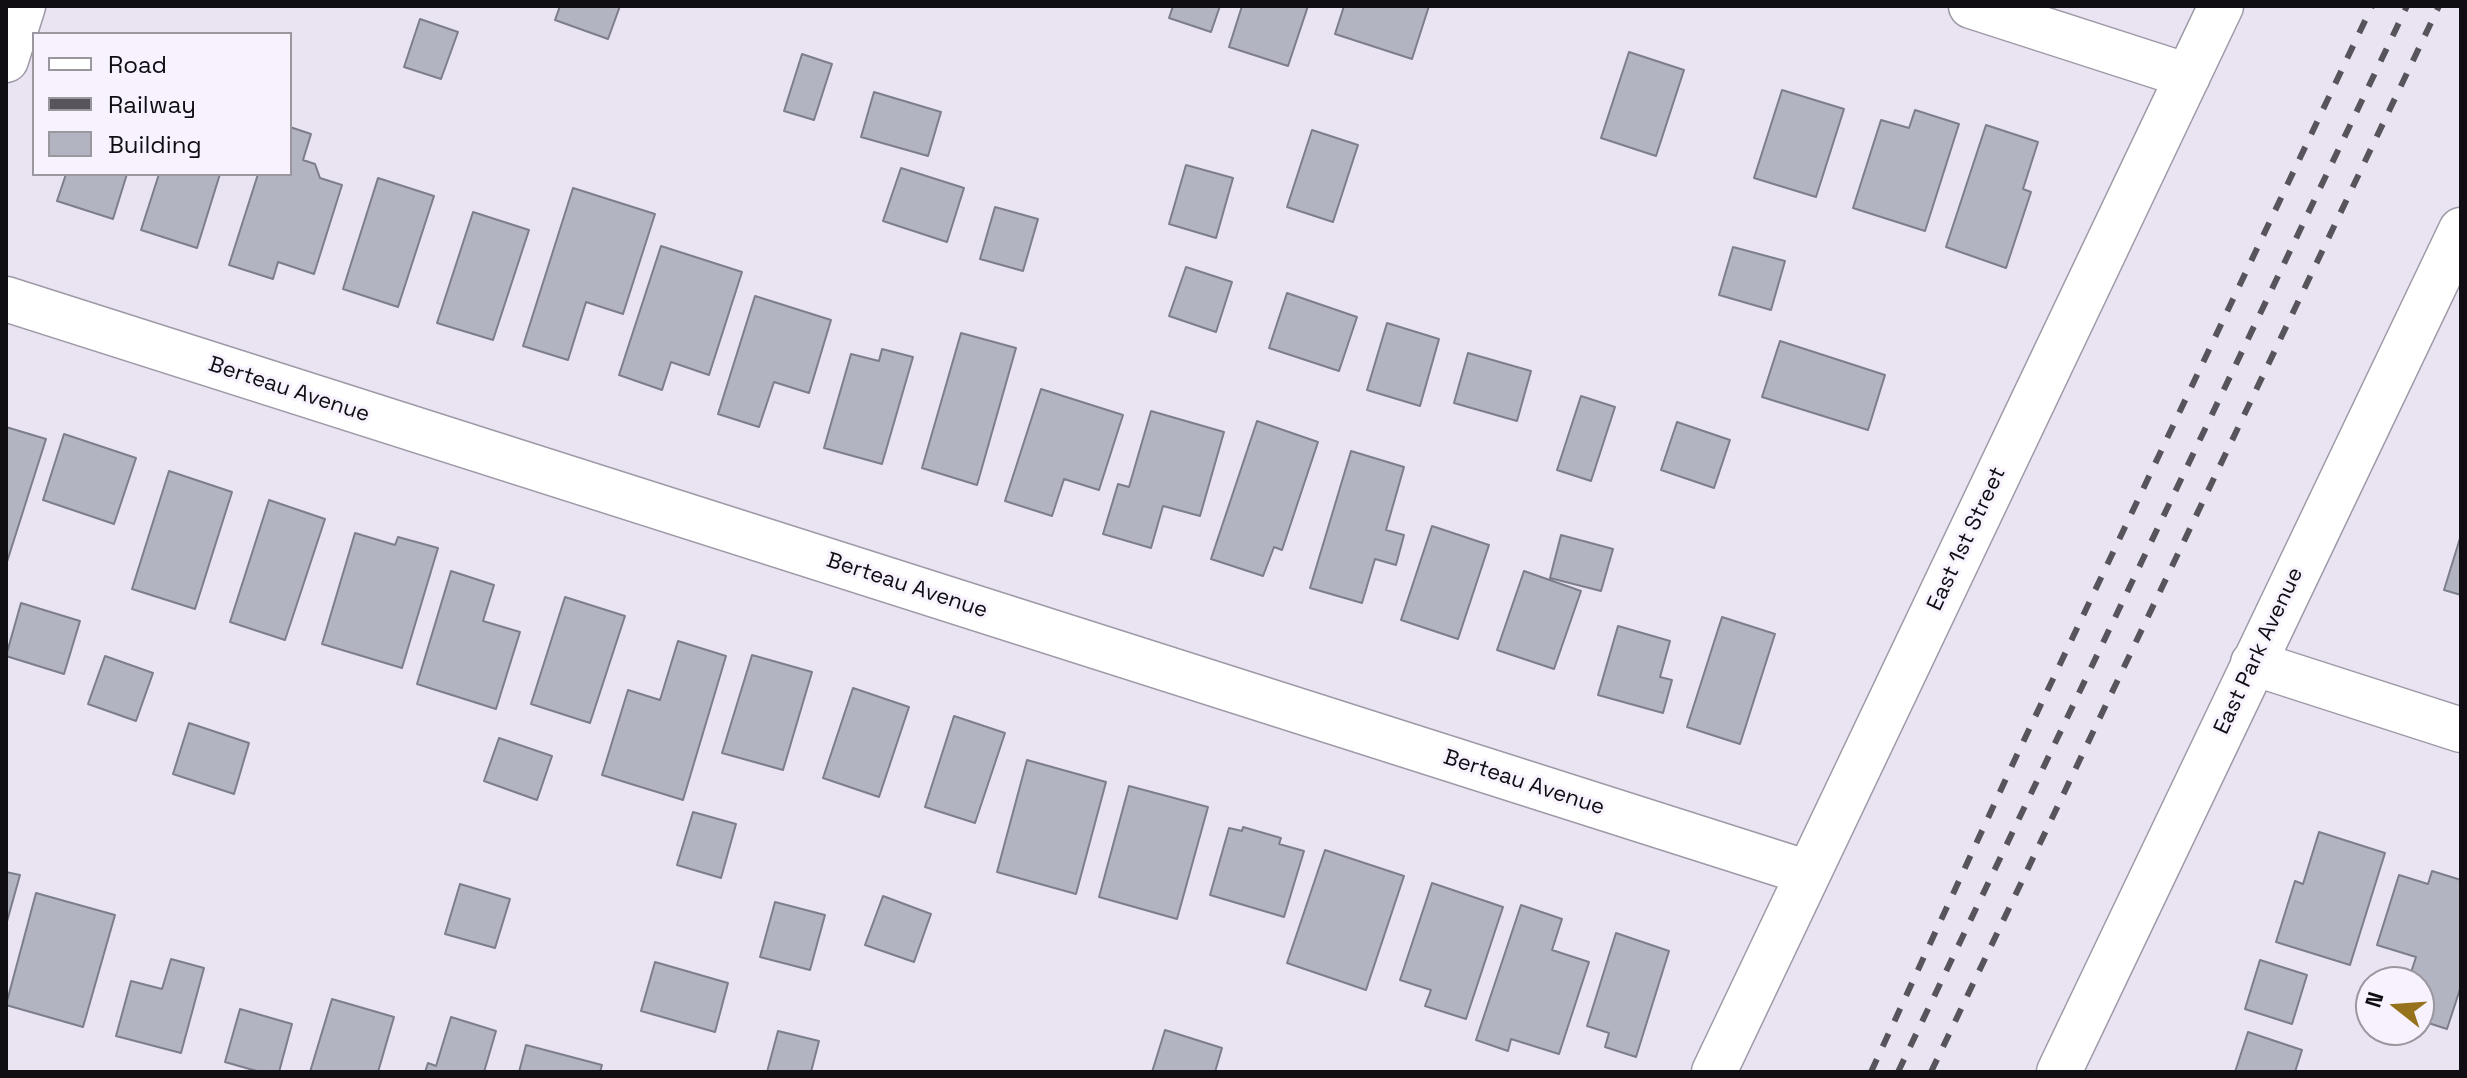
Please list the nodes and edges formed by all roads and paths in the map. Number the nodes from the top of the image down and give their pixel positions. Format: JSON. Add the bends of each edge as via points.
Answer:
{"nodes":[{"id":1,"x":23,"y":6,"type":"edge"},
{"id":2,"x":1971,"y":6,"type":"edge"},
{"id":3,"x":2221,"y":6,"type":"edge"},
{"id":4,"x":6,"y":60,"type":"edge"},
{"id":5,"x":2188,"y":76,"type":"junction"},
{"id":6,"x":2461,"y":230,"type":"edge"},
{"id":7,"x":6,"y":299,"type":"edge"},
{"id":8,"x":2253,"y":663,"type":"junction"},
{"id":9,"x":2461,"y":730,"type":"edge"},
{"id":10,"x":1808,"y":873,"type":"junction"},
{"id":11,"x":1714,"y":1072,"type":"edge"},
{"id":12,"x":2059,"y":1072,"type":"edge"}],
"edges":[{"from":1,"to":4,"type":"street"},
{"from":2,"to":5,"type":"street"},
{"from":3,"to":5,"type":"street","name":"East 1st Street"},
{"from":5,"to":10,"type":"street","name":"East 1st Street"},
{"from":6,"to":8,"type":"street","name":"East Park Avenue"},
{"from":7,"to":10,"type":"street","name":"Berteau Avenue"},
{"from":8,"to":9,"type":"street"},
{"from":8,"to":12,"type":"street","name":"East Park Avenue"},
{"from":10,"to":11,"type":"street","name":"East 1st Street"}]}
